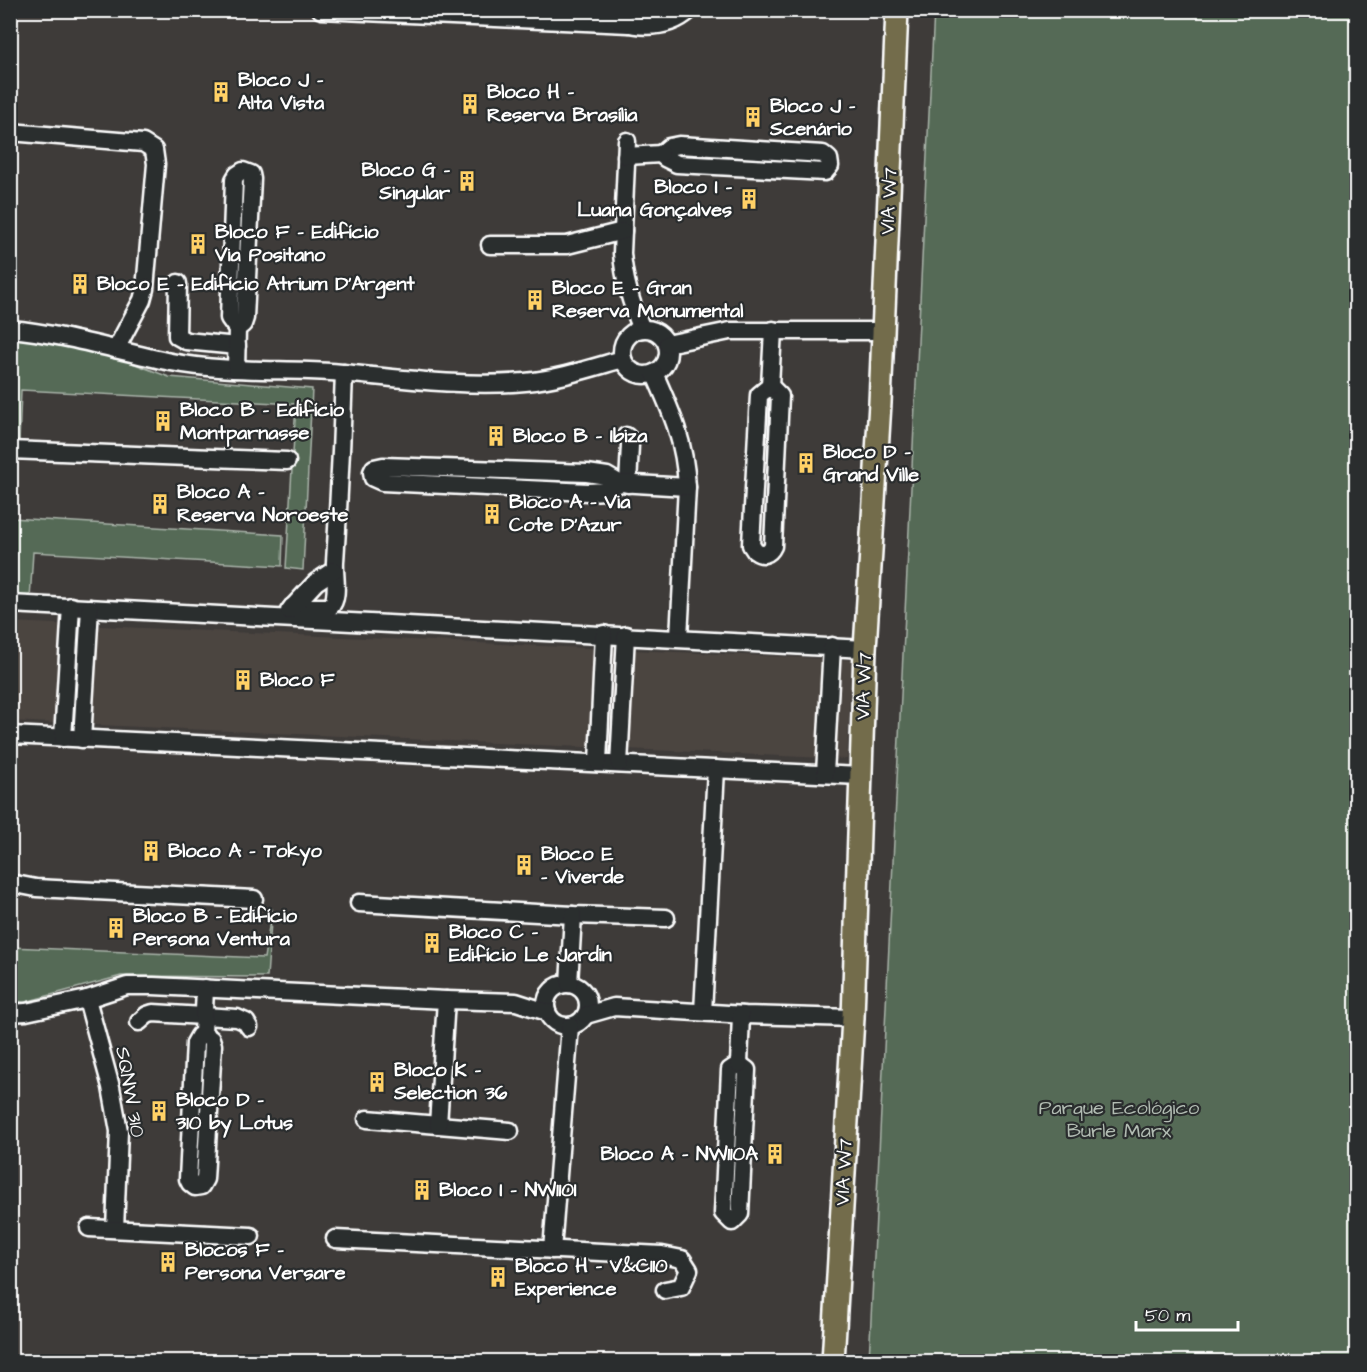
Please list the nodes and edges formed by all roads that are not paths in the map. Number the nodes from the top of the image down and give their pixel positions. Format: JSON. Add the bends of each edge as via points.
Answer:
{"nodes":[{"id":1,"x":321,"y":10,"type":"edge"},
{"id":2,"x":604,"y":10,"type":"edge"},
{"id":3,"x":690,"y":10,"type":"edge"},
{"id":4,"x":897,"y":10,"type":"edge"},
{"id":5,"x":629,"y":24,"type":"junction"},
{"id":6,"x":10,"y":132,"type":"edge"},
{"id":7,"x":661,"y":153,"type":"junction"},
{"id":8,"x":623,"y":231,"type":"junction"},
{"id":9,"x":490,"y":245,"type":"dead end"},
{"id":10,"x":178,"y":283,"type":"dead end"},
{"id":11,"x":10,"y":329,"type":"edge"},
{"id":12,"x":642,"y":329,"type":"junction"},
{"id":13,"x":773,"y":330,"type":"junction"},
{"id":14,"x":884,"y":331,"type":"junction"},
{"id":15,"x":237,"y":338,"type":"junction"},
{"id":16,"x":667,"y":344,"type":"junction"},
{"id":17,"x":116,"y":349,"type":"junction"},
{"id":18,"x":623,"y":359,"type":"junction"},
{"id":19,"x":236,"y":369,"type":"junction"},
{"id":20,"x":654,"y":373,"type":"junction"},
{"id":21,"x":344,"y":374,"type":"junction"},
{"id":22,"x":770,"y":386,"type":"junction"},
{"id":23,"x":626,"y":436,"type":"dead end"},
{"id":24,"x":10,"y":450,"type":"edge"},
{"id":25,"x":287,"y":462,"type":"dead end"},
{"id":26,"x":623,"y":483,"type":"junction"},
{"id":27,"x":687,"y":487,"type":"junction"},
{"id":28,"x":334,"y":570,"type":"junction"},
{"id":29,"x":10,"y":604,"type":"edge"},
{"id":30,"x":71,"y":606,"type":"junction"},
{"id":31,"x":90,"y":608,"type":"junction"},
{"id":32,"x":288,"y":612,"type":"junction"},
{"id":33,"x":604,"y":634,"type":"junction"},
{"id":34,"x":626,"y":635,"type":"junction"},
{"id":35,"x":679,"y":638,"type":"junction"},
{"id":36,"x":832,"y":646,"type":"junction"},
{"id":37,"x":865,"y":649,"type":"junction"},
{"id":38,"x":10,"y":735,"type":"edge"},
{"id":39,"x":63,"y":738,"type":"junction"},
{"id":40,"x":82,"y":739,"type":"junction"},
{"id":41,"x":598,"y":762,"type":"junction"},
{"id":42,"x":619,"y":764,"type":"junction"},
{"id":43,"x":716,"y":769,"type":"junction"},
{"id":44,"x":825,"y":774,"type":"junction"},
{"id":45,"x":860,"y":776,"type":"junction"},
{"id":46,"x":10,"y":883,"type":"edge"},
{"id":47,"x":254,"y":899,"type":"dead end"},
{"id":48,"x":359,"y":903,"type":"dead end"},
{"id":49,"x":573,"y":915,"type":"junction"},
{"id":50,"x":666,"y":918,"type":"dead end"},
{"id":51,"x":569,"y":987,"type":"junction"},
{"id":52,"x":205,"y":988,"type":"junction"},
{"id":53,"x":87,"y":999,"type":"junction"},
{"id":54,"x":446,"y":1000,"type":"junction"},
{"id":55,"x":516,"y":1002,"type":"junction"},
{"id":56,"x":614,"y":1007,"type":"junction"},
{"id":57,"x":703,"y":1011,"type":"junction"},
{"id":58,"x":547,"y":1012,"type":"junction"},
{"id":59,"x":10,"y":1013,"type":"edge"},
{"id":60,"x":586,"y":1015,"type":"junction"},
{"id":61,"x":741,"y":1015,"type":"junction"},
{"id":62,"x":204,"y":1016,"type":"junction"},
{"id":63,"x":853,"y":1018,"type":"junction"},
{"id":64,"x":140,"y":1022,"type":"dead end"},
{"id":65,"x":570,"y":1026,"type":"junction"},
{"id":66,"x":249,"y":1027,"type":"dead end"},
{"id":67,"x":202,"y":1034,"type":"junction"},
{"id":68,"x":739,"y":1064,"type":"junction"},
{"id":69,"x":367,"y":1119,"type":"dead end"},
{"id":70,"x":438,"y":1125,"type":"junction"},
{"id":71,"x":510,"y":1131,"type":"dead end"},
{"id":72,"x":89,"y":1228,"type":"dead end"},
{"id":73,"x":115,"y":1229,"type":"junction"},
{"id":74,"x":251,"y":1236,"type":"dead end"},
{"id":75,"x":335,"y":1239,"type":"dead end"},
{"id":76,"x":552,"y":1250,"type":"junction"},
{"id":77,"x":665,"y":1290,"type":"dead end"},
{"id":78,"x":833,"y":1362,"type":"edge"}],
"edges":[{"from":1,"to":5,"type":"street"},
{"from":2,"to":5,"type":"street"},
{"from":3,"to":5,"type":"street","via":[[657,26]]},
{"from":4,"to":14,"type":"main road","name":"VIA W7"},
{"from":6,"to":17,"type":"street","via":[[143,143],[154,150],[145,289]]},
{"from":7,"to":7,"type":"street","via":[[677,164],[825,172],[830,166],[830,159],[823,154],[679,145]]},
{"from":7,"to":8,"type":"street","via":[[627,148]]},
{"from":8,"to":9,"type":"street","via":[[567,245]]},
{"from":8,"to":12,"type":"street","via":[[626,288]]},
{"from":10,"to":15,"type":"street","via":[[177,336],[186,341]]},
{"from":11,"to":17,"type":"street"},
{"from":12,"to":16,"type":"street","via":[[659,334]]},
{"from":12,"to":18,"type":"street","via":[[625,340]]},
{"from":13,"to":14,"type":"street"},
{"from":13,"to":16,"type":"street","via":[[730,331]]},
{"from":13,"to":22,"type":"street"},
{"from":14,"to":37,"type":"main road","name":"VIA W7"},
{"from":15,"to":15,"type":"street","via":[[245,318],[252,179],[243,171],[234,180],[229,318]]},
{"from":15,"to":19,"type":"street"},
{"from":16,"to":20,"type":"street","via":[[664,366]]},
{"from":17,"to":19,"type":"street","via":[[173,362]]},
{"from":18,"to":20,"type":"street","via":[[632,371]]},
{"from":18,"to":21,"type":"street","via":[[551,378],[499,384]]},
{"from":19,"to":21,"type":"street"},
{"from":20,"to":27,"type":"street","via":[[682,444]]},
{"from":21,"to":28,"type":"street"},
{"from":22,"to":22,"type":"street","via":[[759,395],[750,545],[764,554],[773,546],[780,396]]},
{"from":23,"to":26,"type":"street","via":[[630,446]]},
{"from":24,"to":25,"type":"street"},
{"from":26,"to":26,"type":"street","via":[[607,476],[566,472],[383,466],[372,472],[373,478],[382,482],[567,492],[607,491]]},
{"from":26,"to":27,"type":"street"},
{"from":27,"to":35,"type":"street"},
{"from":28,"to":32,"type":"street","via":[[316,582]]},
{"from":28,"to":32,"type":"street","via":[[330,607]]},
{"from":29,"to":30,"type":"street"},
{"from":30,"to":31,"type":"street"},
{"from":30,"to":39,"type":"street"},
{"from":31,"to":32,"type":"street"},
{"from":31,"to":40,"type":"street"},
{"from":32,"to":33,"type":"street"},
{"from":33,"to":34,"type":"street"},
{"from":33,"to":41,"type":"street"},
{"from":34,"to":35,"type":"street"},
{"from":34,"to":42,"type":"street"},
{"from":35,"to":36,"type":"street"},
{"from":36,"to":37,"type":"street"},
{"from":36,"to":44,"type":"street"},
{"from":37,"to":45,"type":"main road","name":"VIA W7"},
{"from":38,"to":39,"type":"street"},
{"from":39,"to":40,"type":"street"},
{"from":40,"to":41,"type":"street"},
{"from":41,"to":42,"type":"street"},
{"from":42,"to":43,"type":"street"},
{"from":43,"to":44,"type":"street"},
{"from":43,"to":57,"type":"street"},
{"from":44,"to":45,"type":"street"},
{"from":45,"to":63,"type":"main road","name":"VIA W7"},
{"from":46,"to":47,"type":"street","via":[[36,888]]},
{"from":48,"to":49,"type":"street"},
{"from":49,"to":50,"type":"street"},
{"from":49,"to":51,"type":"street"},
{"from":51,"to":55,"type":"street"},
{"from":51,"to":56,"type":"street"},
{"from":51,"to":58,"type":"street","via":[[546,998]]},
{"from":51,"to":60,"type":"street","via":[[588,1002]]},
{"from":52,"to":53,"type":"street","via":[[127,987]]},
{"from":52,"to":54,"type":"street"},
{"from":52,"to":62,"type":"street"},
{"from":53,"to":59,"type":"street"},
{"from":53,"to":73,"type":"street","name":"SQNW 310","via":[[119,1131]]},
{"from":54,"to":55,"type":"street"},
{"from":54,"to":70,"type":"street"},
{"from":55,"to":58,"type":"street"},
{"from":56,"to":57,"type":"street"},
{"from":56,"to":60,"type":"street"},
{"from":57,"to":61,"type":"street"},
{"from":58,"to":65,"type":"street","via":[[556,1024]]},
{"from":60,"to":65,"type":"street"},
{"from":61,"to":63,"type":"street"},
{"from":61,"to":68,"type":"street"},
{"from":62,"to":64,"type":"street","via":[[153,1013]]},
{"from":62,"to":66,"type":"street","via":[[237,1018]]},
{"from":62,"to":67,"type":"street"},
{"from":63,"to":78,"type":"main road","name":"VIA W7"},
{"from":65,"to":76,"type":"street"},
{"from":67,"to":67,"type":"street","via":[[195,1043],[188,1168],[188,1179],[195,1187],[205,1179],[213,1045]]},
{"from":68,"to":68,"type":"street","via":[[730,1070],[723,1213],[732,1222],[741,1214],[747,1070]]},
{"from":69,"to":70,"type":"street"},
{"from":70,"to":71,"type":"street"},
{"from":72,"to":73,"type":"street"},
{"from":73,"to":74,"type":"street"},
{"from":75,"to":76,"type":"street"},
{"from":76,"to":77,"type":"street","via":[[682,1259],[689,1270],[681,1287]]}]}
